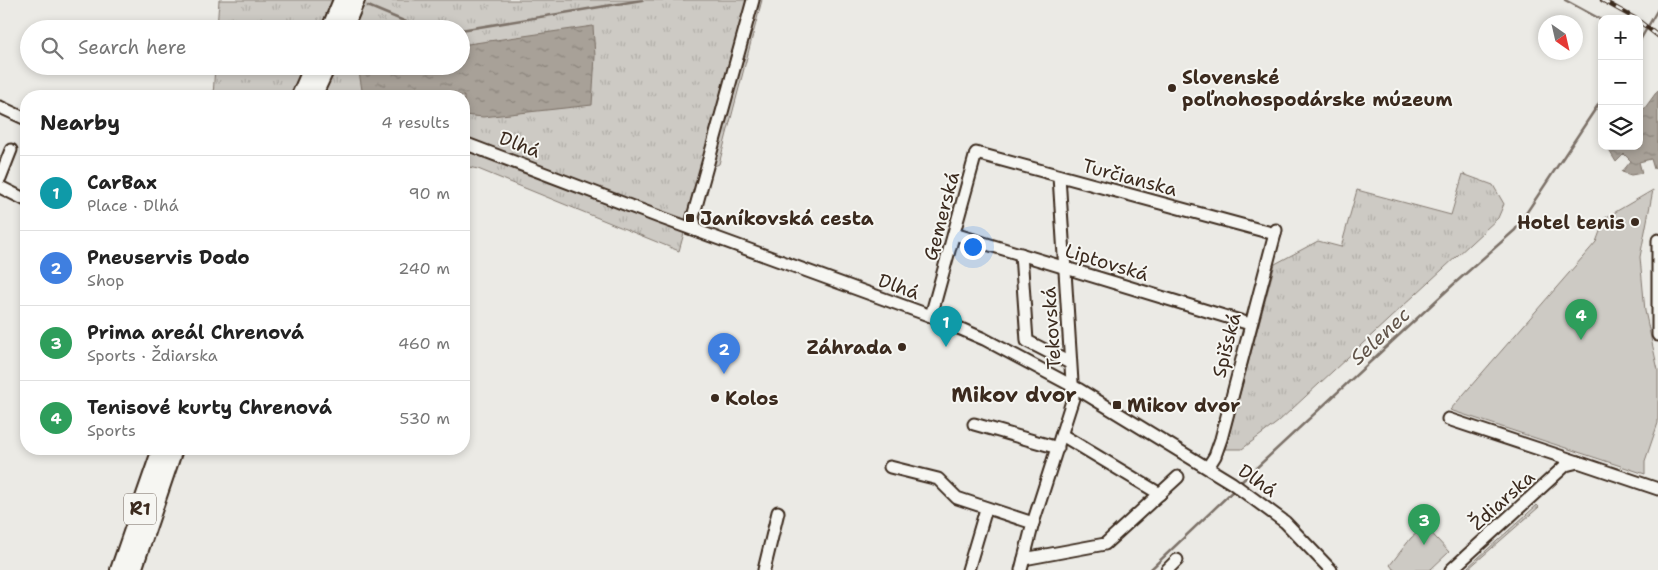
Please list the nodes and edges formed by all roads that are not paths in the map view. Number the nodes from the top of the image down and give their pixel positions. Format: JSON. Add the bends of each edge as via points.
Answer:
{"nodes":[{"id":1,"x":342,"y":0,"type":"edge"},
{"id":2,"x":356,"y":0,"type":"edge"},
{"id":3,"x":753,"y":0,"type":"edge"},
{"id":4,"x":334,"y":20,"type":"edge"},
{"id":5,"x":348,"y":20,"type":"edge"},
{"id":6,"x":309,"y":75,"type":"edge"},
{"id":7,"x":323,"y":75,"type":"edge"},
{"id":8,"x":303,"y":90,"type":"edge"},
{"id":9,"x":316,"y":90,"type":"edge"},
{"id":10,"x":0,"y":107,"type":"edge"},
{"id":11,"x":20,"y":116,"type":"edge"},
{"id":12,"x":470,"y":145,"type":"edge"},
{"id":13,"x":11,"y":150,"type":"dead end"},
{"id":14,"x":976,"y":153,"type":"joint"},
{"id":15,"x":1059,"y":176,"type":"junction"},
{"id":16,"x":0,"y":178,"type":"edge"},
{"id":17,"x":0,"y":187,"type":"edge"},
{"id":18,"x":20,"y":197,"type":"edge"},
{"id":19,"x":696,"y":230,"type":"junction"},
{"id":20,"x":1275,"y":232,"type":"joint"},
{"id":21,"x":954,"y":234,"type":"junction"},
{"id":22,"x":1658,"y":240,"type":"edge"},
{"id":23,"x":1021,"y":254,"type":"junction"},
{"id":24,"x":1064,"y":267,"type":"junction"},
{"id":25,"x":931,"y":316,"type":"junction"},
{"id":26,"x":1250,"y":324,"type":"junction"},
{"id":27,"x":1658,"y":335,"type":"edge"},
{"id":28,"x":1070,"y":363,"type":"junction"},
{"id":29,"x":1072,"y":386,"type":"junction"},
{"id":30,"x":1448,"y":419,"type":"dead end"},
{"id":31,"x":974,"y":424,"type":"dead end"},
{"id":32,"x":1062,"y":435,"type":"junction"},
{"id":33,"x":1058,"y":448,"type":"junction"},
{"id":34,"x":159,"y":455,"type":"edge"},
{"id":35,"x":172,"y":455,"type":"edge"},
{"id":36,"x":1578,"y":462,"type":"junction"},
{"id":37,"x":890,"y":467,"type":"dead end"},
{"id":38,"x":1208,"y":467,"type":"junction"},
{"id":39,"x":1178,"y":477,"type":"dead end"},
{"id":40,"x":1658,"y":489,"type":"edge"},
{"id":41,"x":1160,"y":494,"type":"junction"},
{"id":42,"x":986,"y":509,"type":"junction"},
{"id":43,"x":778,"y":512,"type":"dead end"},
{"id":44,"x":1033,"y":524,"type":"junction"},
{"id":45,"x":1177,"y":560,"type":"dead end"},
{"id":46,"x":1022,"y":564,"type":"edge"},
{"id":47,"x":119,"y":570,"type":"edge"},
{"id":48,"x":133,"y":570,"type":"edge"},
{"id":49,"x":764,"y":570,"type":"edge"},
{"id":50,"x":968,"y":570,"type":"edge"},
{"id":51,"x":1167,"y":570,"type":"edge"},
{"id":52,"x":1331,"y":570,"type":"edge"},
{"id":53,"x":1451,"y":570,"type":"edge"}],
"edges":[{"from":1,"to":4,"type":"highway"},
{"from":2,"to":5,"type":"highway"},
{"from":3,"to":19,"type":"street","via":[[693,217]]},
{"from":6,"to":8,"type":"highway"},
{"from":7,"to":9,"type":"highway"},
{"from":10,"to":11,"type":"street"},
{"from":12,"to":19,"type":"street","name":"Dlhá"},
{"from":13,"to":16,"type":"street"},
{"from":14,"to":15,"type":"street","name":"Turčianska"},
{"from":14,"to":21,"type":"street","name":"Gemerská"},
{"from":15,"to":20,"type":"street","name":"Turčianska"},
{"from":15,"to":24,"type":"street","name":"Tekovská"},
{"from":17,"to":18,"type":"street"},
{"from":19,"to":25,"type":"street","name":"Dlhá"},
{"from":20,"to":26,"type":"street","name":"Spišská"},
{"from":21,"to":23,"type":"street","name":"Liptovská"},
{"from":21,"to":25,"type":"street","name":"Gemerská"},
{"from":22,"to":27,"type":"street"},
{"from":23,"to":24,"type":"street","name":"Liptovská"},
{"from":23,"to":28,"type":"street","via":[[1027,341]]},
{"from":24,"to":26,"type":"street","name":"Liptovská"},
{"from":24,"to":28,"type":"street","name":"Tekovská"},
{"from":25,"to":29,"type":"street","name":"Dlhá","via":[[984,339]]},
{"from":26,"to":38,"type":"street","name":"Spišská","via":[[1221,439]]},
{"from":28,"to":29,"type":"street","name":"Tekovská"},
{"from":29,"to":32,"type":"street","name":"Tekovská","via":[[1073,398]]},
{"from":29,"to":38,"type":"street","name":"Dlhá"},
{"from":30,"to":36,"type":"street","name":"Ždiarska"},
{"from":31,"to":33,"type":"street"},
{"from":32,"to":33,"type":"street","name":"Tekovská"},
{"from":32,"to":41,"type":"street"},
{"from":33,"to":44,"type":"street","name":"Tekovská"},
{"from":34,"to":47,"type":"highway","number":"R1"},
{"from":35,"to":48,"type":"highway","number":"R1"},
{"from":36,"to":40,"type":"street","name":"Ždiarska"},
{"from":36,"to":53,"type":"street","name":"Ždiarska","via":[[1566,466]]},
{"from":37,"to":42,"type":"street","via":[[938,479],[957,498]]},
{"from":38,"to":52,"type":"street","name":"Dlhá","via":[[1285,522]]},
{"from":39,"to":41,"type":"street"},
{"from":41,"to":46,"type":"street","via":[[1105,544]]},
{"from":42,"to":44,"type":"street"},
{"from":42,"to":50,"type":"street"},
{"from":43,"to":49,"type":"street"},
{"from":44,"to":46,"type":"street","name":"Tekovská"},
{"from":45,"to":51,"type":"street"}]}
